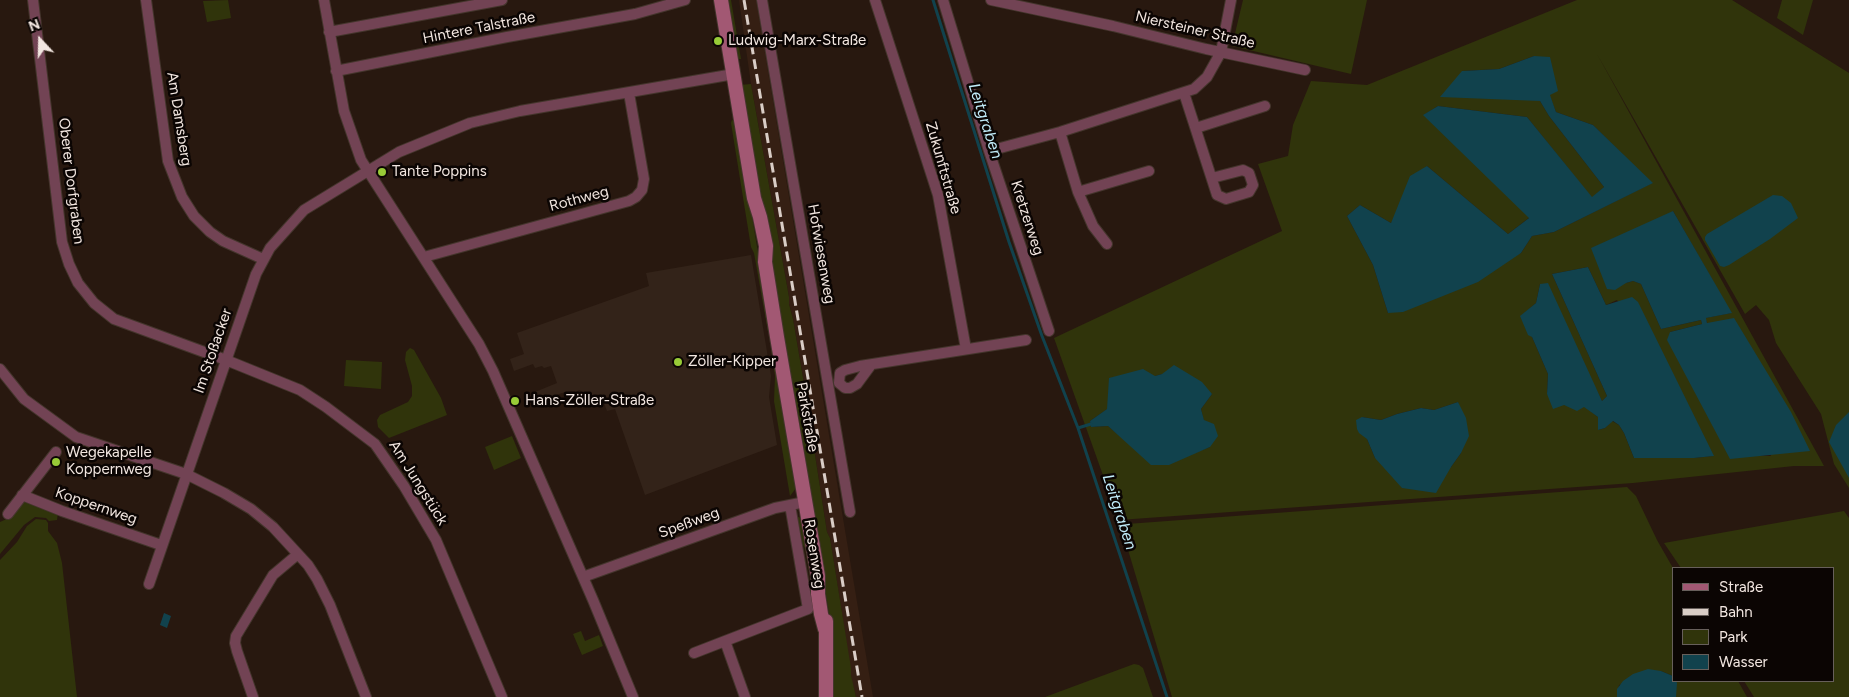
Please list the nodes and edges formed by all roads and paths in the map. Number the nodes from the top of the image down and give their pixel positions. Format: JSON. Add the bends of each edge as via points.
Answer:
{"nodes":[{"id":1,"x":33,"y":0,"type":"edge"},
{"id":2,"x":146,"y":0,"type":"edge"},
{"id":3,"x":324,"y":0,"type":"edge"},
{"id":4,"x":502,"y":0,"type":"edge"},
{"id":5,"x":685,"y":0,"type":"edge"},
{"id":6,"x":721,"y":0,"type":"edge"},
{"id":7,"x":762,"y":0,"type":"edge"},
{"id":8,"x":875,"y":0,"type":"edge"},
{"id":9,"x":943,"y":0,"type":"edge"},
{"id":10,"x":991,"y":0,"type":"edge"},
{"id":11,"x":1231,"y":0,"type":"edge"},
{"id":12,"x":329,"y":32,"type":"junction"},
{"id":13,"x":1221,"y":52,"type":"junction"},
{"id":14,"x":1306,"y":70,"type":"dead end"},
{"id":15,"x":336,"y":71,"type":"junction"},
{"id":16,"x":734,"y":74,"type":"junction"},
{"id":17,"x":629,"y":93,"type":"junction"},
{"id":18,"x":1184,"y":93,"type":"junction"},
{"id":19,"x":1266,"y":106,"type":"dead end"},
{"id":20,"x":1196,"y":128,"type":"junction"},
{"id":21,"x":1060,"y":132,"type":"junction"},
{"id":22,"x":989,"y":151,"type":"junction"},
{"id":23,"x":1149,"y":171,"type":"dead end"},
{"id":24,"x":367,"y":172,"type":"junction"},
{"id":25,"x":1212,"y":178,"type":"dead end"},
{"id":26,"x":1078,"y":192,"type":"junction"},
{"id":27,"x":1107,"y":244,"type":"dead end"},
{"id":28,"x":424,"y":257,"type":"junction"},
{"id":29,"x":263,"y":259,"type":"junction"},
{"id":30,"x":1049,"y":331,"type":"dead end"},
{"id":31,"x":1026,"y":340,"type":"dead end"},
{"id":32,"x":966,"y":349,"type":"junction"},
{"id":33,"x":226,"y":360,"type":"junction"},
{"id":34,"x":871,"y":365,"type":"junction"},
{"id":35,"x":0,"y":369,"type":"edge"},
{"id":36,"x":839,"y":377,"type":"junction"},
{"id":37,"x":827,"y":380,"type":"junction"},
{"id":38,"x":56,"y":452,"type":"dead end"},
{"id":39,"x":186,"y":474,"type":"junction"},
{"id":40,"x":22,"y":495,"type":"junction"},
{"id":41,"x":805,"y":502,"type":"junction"},
{"id":42,"x":790,"y":505,"type":"junction"},
{"id":43,"x":850,"y":512,"type":"dead end"},
{"id":44,"x":8,"y":514,"type":"dead end"},
{"id":45,"x":161,"y":545,"type":"junction"},
{"id":46,"x":298,"y":554,"type":"junction"},
{"id":47,"x":583,"y":577,"type":"junction"},
{"id":48,"x":149,"y":584,"type":"dead end"},
{"id":49,"x":725,"y":642,"type":"junction"},
{"id":50,"x":694,"y":653,"type":"dead end"},
{"id":51,"x":253,"y":697,"type":"edge"},
{"id":52,"x":366,"y":697,"type":"edge"},
{"id":53,"x":502,"y":697,"type":"edge"},
{"id":54,"x":633,"y":697,"type":"edge"},
{"id":55,"x":745,"y":697,"type":"edge"},
{"id":56,"x":826,"y":697,"type":"edge"}],
"edges":[{"from":1,"to":33,"type":"street","name":"Oberer Dorfgraben","via":[[62,242],[78,283],[94,303],[114,319]]},
{"from":2,"to":29,"type":"street","name":"Am Damsberg","via":[[168,161],[182,196],[194,216],[210,232]]},
{"from":3,"to":12,"type":"street"},
{"from":4,"to":12,"type":"street"},
{"from":5,"to":15,"type":"street","name":"Hintere Talstraße","via":[[635,14]]},
{"from":6,"to":16,"type":"main road","name":"Parkstraße"},
{"from":7,"to":37,"type":"street","name":"Hofwiesenweg"},
{"from":8,"to":32,"type":"street","name":"Zukunftstraße","via":[[938,195]]},
{"from":9,"to":22,"type":"street","name":"Kretzerweg"},
{"from":10,"to":13,"type":"street","name":"Niersteiner Straße"},
{"from":11,"to":13,"type":"street"},
{"from":12,"to":15,"type":"street"},
{"from":13,"to":14,"type":"street","name":"Niersteiner Straße"},
{"from":13,"to":18,"type":"street","via":[[1207,77]]},
{"from":15,"to":24,"type":"street","via":[[346,119]]},
{"from":16,"to":17,"type":"street"},
{"from":16,"to":41,"type":"main road","name":"Parkstraße","via":[[754,198],[766,246],[765,262]]},
{"from":17,"to":24,"type":"street","via":[[520,111],[470,123],[399,152]]},
{"from":17,"to":28,"type":"street","name":"Rothweg","via":[[644,179],[642,190],[636,197],[628,202]]},
{"from":18,"to":20,"type":"street"},
{"from":18,"to":21,"type":"street"},
{"from":19,"to":20,"type":"street"},
{"from":20,"to":25,"type":"street"},
{"from":21,"to":22,"type":"street"},
{"from":21,"to":26,"type":"street"},
{"from":22,"to":30,"type":"street","name":"Kretzerweg"},
{"from":23,"to":26,"type":"street"},
{"from":24,"to":28,"type":"street"},
{"from":24,"to":29,"type":"street","name":"Im Stoßacker","via":[[304,210]]},
{"from":26,"to":27,"type":"street","via":[[1093,226]]},
{"from":28,"to":47,"type":"street","via":[[493,371]]},
{"from":29,"to":33,"type":"street","name":"Im Stoßacker"},
{"from":31,"to":32,"type":"street"},
{"from":32,"to":34,"type":"street"},
{"from":33,"to":39,"type":"street","name":"Im Stoßacker"},
{"from":33,"to":53,"type":"street","name":"Am Jungstück","via":[[300,390],[375,444],[436,540]]},
{"from":34,"to":36,"type":"street","via":[[845,370]]},
{"from":34,"to":36,"type":"street","via":[[850,388],[842,386]]},
{"from":35,"to":39,"type":"street","via":[[24,399],[76,437]]},
{"from":36,"to":37,"type":"street"},
{"from":37,"to":43,"type":"street","name":"Hofwiesenweg"},
{"from":38,"to":40,"type":"street","name":"Koppernweg"},
{"from":39,"to":45,"type":"street","name":"Im Stoßacker"},
{"from":39,"to":46,"type":"street","via":[[251,509]]},
{"from":40,"to":44,"type":"street","name":"Koppernweg"},
{"from":40,"to":45,"type":"street","name":"Koppernweg"},
{"from":41,"to":42,"type":"street","name":"Speßweg"},
{"from":41,"to":56,"type":"main road","name":"Parkstraße","via":[[827,613]]},
{"from":42,"to":47,"type":"street","name":"Speßweg"},
{"from":42,"to":49,"type":"street","name":"Rosenweg","via":[[808,609]]},
{"from":45,"to":48,"type":"street","name":"Im Stoßacker"},
{"from":46,"to":51,"type":"street","via":[[273,575],[236,636],[237,652]]},
{"from":46,"to":52,"type":"street","via":[[330,606]]},
{"from":47,"to":54,"type":"street"},
{"from":49,"to":50,"type":"street","name":"Rosenweg"},
{"from":49,"to":55,"type":"street"}]}
